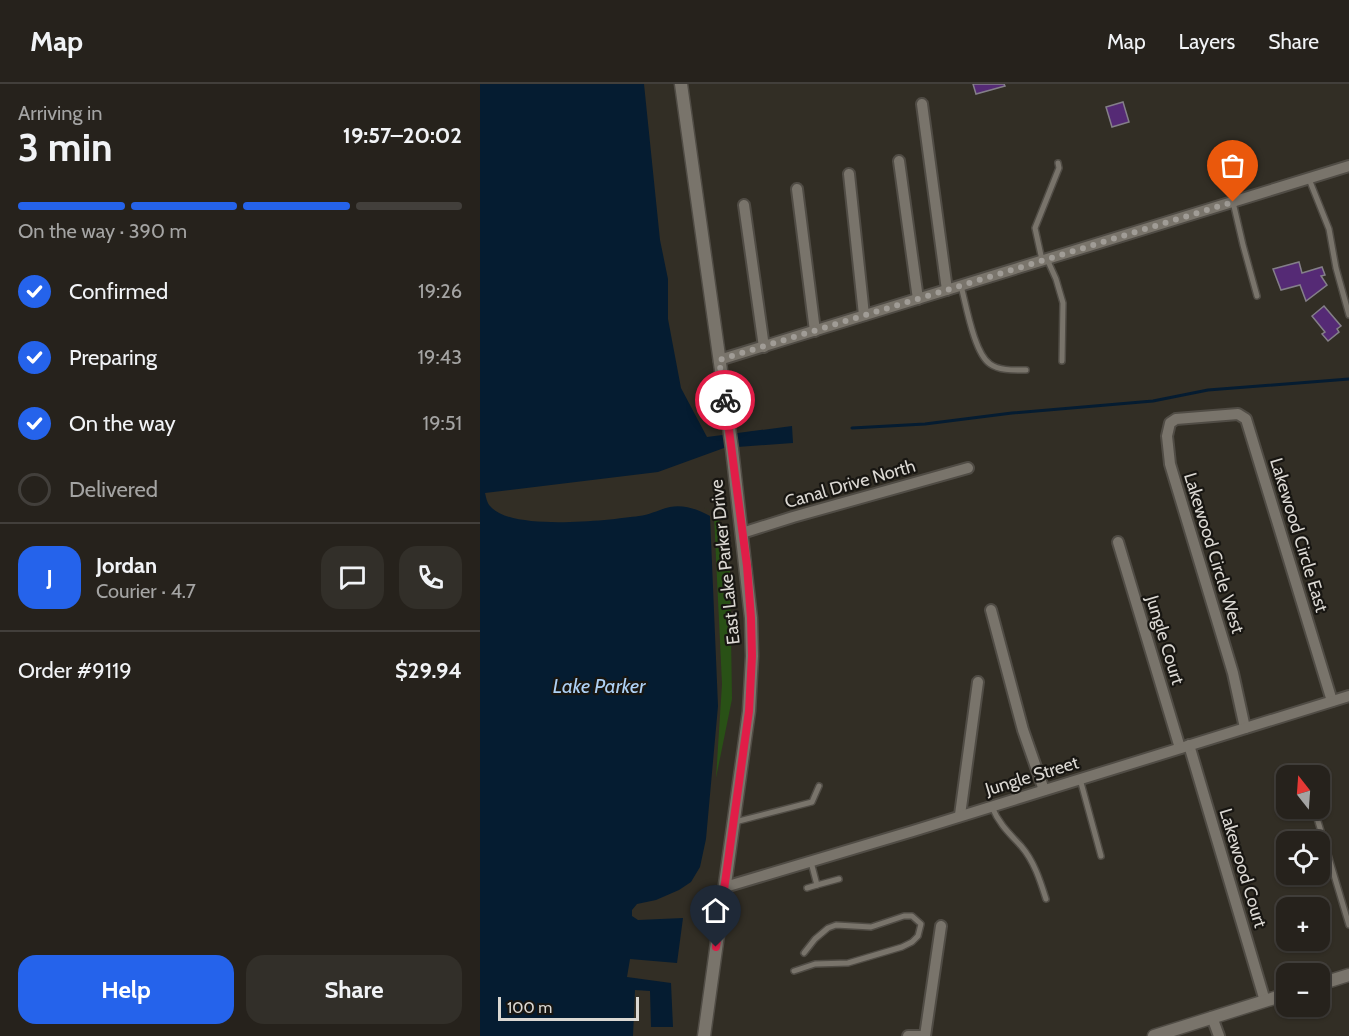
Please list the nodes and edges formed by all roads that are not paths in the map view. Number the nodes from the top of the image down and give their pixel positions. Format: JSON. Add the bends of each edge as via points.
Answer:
{"nodes":[{"id":1,"x":681,"y":84,"type":"edge"},
{"id":2,"x":922,"y":104,"type":"dead end"},
{"id":3,"x":899,"y":161,"type":"dead end"},
{"id":4,"x":1058,"y":163,"type":"dead end"},
{"id":5,"x":1349,"y":166,"type":"edge"},
{"id":6,"x":849,"y":174,"type":"dead end"},
{"id":7,"x":1309,"y":178,"type":"junction"},
{"id":8,"x":797,"y":189,"type":"dead end"},
{"id":9,"x":1233,"y":202,"type":"junction"},
{"id":10,"x":744,"y":205,"type":"dead end"},
{"id":11,"x":1044,"y":260,"type":"junction"},
{"id":12,"x":961,"y":286,"type":"junction"},
{"id":13,"x":947,"y":290,"type":"junction"},
{"id":14,"x":1257,"y":296,"type":"dead end"},
{"id":15,"x":918,"y":299,"type":"junction"},
{"id":16,"x":864,"y":315,"type":"junction"},
{"id":17,"x":1349,"y":315,"type":"edge"},
{"id":18,"x":815,"y":331,"type":"junction"},
{"id":19,"x":764,"y":347,"type":"junction"},
{"id":20,"x":719,"y":360,"type":"junction"},
{"id":21,"x":1062,"y":361,"type":"dead end"},
{"id":22,"x":1026,"y":370,"type":"dead end"},
{"id":23,"x":1205,"y":417,"type":"joint"},
{"id":24,"x":968,"y":468,"type":"dead end"},
{"id":25,"x":742,"y":533,"type":"junction"},
{"id":26,"x":1118,"y":542,"type":"dead end"},
{"id":27,"x":991,"y":610,"type":"dead end"},
{"id":28,"x":978,"y":681,"type":"dead end"},
{"id":29,"x":1349,"y":696,"type":"edge"},
{"id":30,"x":1332,"y":701,"type":"junction"},
{"id":31,"x":1245,"y":728,"type":"junction"},
{"id":32,"x":1185,"y":747,"type":"junction"},
{"id":33,"x":1080,"y":779,"type":"junction"},
{"id":34,"x":819,"y":786,"type":"dead end"},
{"id":35,"x":1044,"y":790,"type":"junction"},
{"id":36,"x":991,"y":806,"type":"junction"},
{"id":37,"x":960,"y":815,"type":"junction"},
{"id":38,"x":1317,"y":819,"type":"edge"},
{"id":39,"x":733,"y":822,"type":"junction"},
{"id":40,"x":1101,"y":856,"type":"dead end"},
{"id":41,"x":811,"y":862,"type":"junction"},
{"id":42,"x":839,"y":879,"type":"dead end"},
{"id":43,"x":817,"y":885,"type":"junction"},
{"id":44,"x":725,"y":887,"type":"junction"},
{"id":45,"x":807,"y":888,"type":"dead end"},
{"id":46,"x":1046,"y":899,"type":"dead end"},
{"id":47,"x":1349,"y":925,"type":"edge"},
{"id":48,"x":941,"y":926,"type":"dead end"},
{"id":49,"x":804,"y":953,"type":"dead end"},
{"id":50,"x":794,"y":971,"type":"dead end"},
{"id":51,"x":1349,"y":975,"type":"edge"},
{"id":52,"x":1330,"y":981,"type":"edge"},
{"id":53,"x":1276,"y":998,"type":"edge"},
{"id":54,"x":1265,"y":1001,"type":"junction"},
{"id":55,"x":1212,"y":1017,"type":"junction"},
{"id":56,"x":704,"y":1036,"type":"edge"},
{"id":57,"x":908,"y":1036,"type":"edge"},
{"id":58,"x":924,"y":1036,"type":"edge"},
{"id":59,"x":1154,"y":1036,"type":"edge"},
{"id":60,"x":1219,"y":1036,"type":"edge"}],
"edges":[{"from":1,"to":20,"type":"street","name":"East Lake Parker Drive"},
{"from":2,"to":13,"type":"street"},
{"from":3,"to":15,"type":"street"},
{"from":4,"to":11,"type":"lane","via":[[1035,228]]},
{"from":5,"to":7,"type":"street"},
{"from":6,"to":16,"type":"street"},
{"from":7,"to":9,"type":"street"},
{"from":7,"to":17,"type":"lane","via":[[1329,229]]},
{"from":8,"to":18,"type":"street"},
{"from":9,"to":11,"type":"street"},
{"from":9,"to":14,"type":"lane"},
{"from":10,"to":19,"type":"street"},
{"from":11,"to":12,"type":"street"},
{"from":11,"to":21,"type":"lane","via":[[1064,303]]},
{"from":12,"to":13,"type":"street"},
{"from":12,"to":22,"type":"lane","via":[[984,358],[996,367]]},
{"from":13,"to":15,"type":"street"},
{"from":15,"to":16,"type":"street"},
{"from":16,"to":18,"type":"street"},
{"from":18,"to":19,"type":"street"},
{"from":19,"to":20,"type":"street"},
{"from":20,"to":25,"type":"street","name":"East Lake Parker Drive"},
{"from":23,"to":30,"type":"street","name":"Lakewood Circle East","via":[[1238,414],[1246,419]]},
{"from":23,"to":31,"type":"street","name":"Lakewood Circle West","via":[[1172,421],[1167,451],[1233,673]]},
{"from":24,"to":25,"type":"street","name":"Canal Drive North"},
{"from":25,"to":39,"type":"street","name":"East Lake Parker Drive","via":[[752,656],[749,711]]},
{"from":26,"to":32,"type":"street","name":"Jungle Court"},
{"from":27,"to":35,"type":"street","via":[[1023,730]]},
{"from":28,"to":37,"type":"street"},
{"from":29,"to":30,"type":"street","name":"Jungle Street"},
{"from":30,"to":31,"type":"street","name":"Jungle Street"},
{"from":31,"to":32,"type":"street","name":"Jungle Street"},
{"from":32,"to":33,"type":"street","name":"Jungle Street"},
{"from":32,"to":54,"type":"street","name":"Lakewood Court"},
{"from":33,"to":35,"type":"street","name":"Jungle Street"},
{"from":33,"to":40,"type":"lane"},
{"from":34,"to":39,"type":"lane","via":[[812,802]]},
{"from":35,"to":36,"type":"street","name":"Jungle Street"},
{"from":36,"to":37,"type":"street","name":"Jungle Street"},
{"from":36,"to":46,"type":"lane","via":[[1000,825],[1030,861]]},
{"from":37,"to":41,"type":"street","name":"Jungle Street"},
{"from":38,"to":47,"type":"lane"},
{"from":39,"to":44,"type":"street","name":"East Lake Parker Drive"},
{"from":41,"to":43,"type":"lane"},
{"from":41,"to":44,"type":"street","name":"Jungle Street"},
{"from":42,"to":43,"type":"lane"},
{"from":43,"to":45,"type":"lane"},
{"from":44,"to":56,"type":"street","name":"East Lake Parker Drive"},
{"from":48,"to":58,"type":"street"},
{"from":49,"to":50,"type":"lane","via":[[815,939],[836,925],[871,927],[904,916],[912,916],[921,924],[918,936],[902,948],[848,963],[815,964]]},
{"from":51,"to":52,"type":"street"},
{"from":53,"to":54,"type":"street"},
{"from":54,"to":55,"type":"street"},
{"from":55,"to":59,"type":"street"},
{"from":55,"to":60,"type":"street"},
{"from":57,"to":58,"type":"street"}]}
